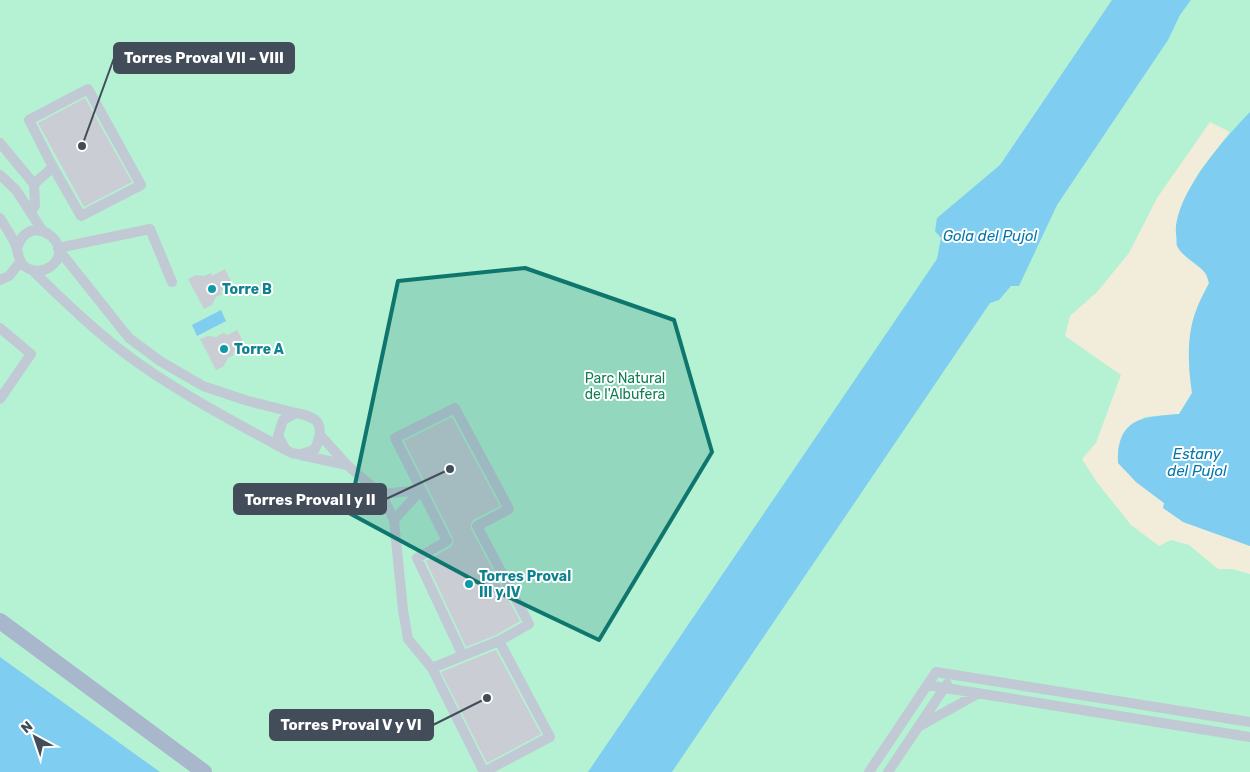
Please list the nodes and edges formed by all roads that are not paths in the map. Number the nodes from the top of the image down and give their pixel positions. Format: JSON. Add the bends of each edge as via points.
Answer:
{"nodes":[{"id":1,"x":0,"y":143,"type":"edge"},
{"id":2,"x":53,"y":167,"type":"junction"},
{"id":3,"x":0,"y":175,"type":"edge"},
{"id":4,"x":34,"y":184,"type":"junction"},
{"id":5,"x":30,"y":212,"type":"junction"},
{"id":6,"x":0,"y":218,"type":"edge"},
{"id":7,"x":42,"y":230,"type":"junction"},
{"id":8,"x":17,"y":248,"type":"junction"},
{"id":9,"x":58,"y":248,"type":"junction"},
{"id":10,"x":20,"y":262,"type":"junction"},
{"id":11,"x":32,"y":270,"type":"junction"},
{"id":12,"x":0,"y":280,"type":"edge"},
{"id":13,"x":172,"y":282,"type":"dead end"},
{"id":14,"x":0,"y":328,"type":"edge"},
{"id":15,"x":0,"y":399,"type":"edge"},
{"id":16,"x":296,"y":413,"type":"junction"},
{"id":17,"x":321,"y":436,"type":"junction"},
{"id":18,"x":286,"y":450,"type":"junction"},
{"id":19,"x":301,"y":455,"type":"junction"},
{"id":20,"x":347,"y":465,"type":"junction"},
{"id":21,"x":421,"y":490,"type":"junction"},
{"id":22,"x":381,"y":494,"type":"junction"},
{"id":23,"x":394,"y":520,"type":"junction"},
{"id":24,"x":0,"y":621,"type":"edge"},
{"id":25,"x":498,"y":640,"type":"junction"},
{"id":26,"x":463,"y":656,"type":"junction"},
{"id":27,"x":432,"y":668,"type":"junction"},
{"id":28,"x":953,"y":675,"type":"junction"},
{"id":29,"x":927,"y":685,"type":"junction"},
{"id":30,"x":944,"y":688,"type":"junction"},
{"id":31,"x":978,"y":694,"type":"junction"},
{"id":32,"x":1250,"y":722,"type":"edge"},
{"id":33,"x":917,"y":728,"type":"junction"},
{"id":34,"x":1250,"y":737,"type":"edge"},
{"id":35,"x":202,"y":771,"type":"edge"},
{"id":36,"x":484,"y":772,"type":"edge"},
{"id":37,"x":869,"y":772,"type":"edge"},
{"id":38,"x":888,"y":772,"type":"edge"}],
"edges":[{"from":1,"to":4,"type":"street"},
{"from":2,"to":2,"type":"street","via":[[29,120],[88,89],[141,185],[81,216]]},
{"from":2,"to":4,"type":"street"},
{"from":3,"to":5,"type":"street","via":[[16,190]]},
{"from":4,"to":5,"type":"street","via":[[35,206]]},
{"from":5,"to":7,"type":"street"},
{"from":6,"to":8,"type":"street"},
{"from":7,"to":8,"type":"street","via":[[23,236]]},
{"from":7,"to":9,"type":"street","via":[[53,236]]},
{"from":8,"to":10,"type":"street"},
{"from":9,"to":11,"type":"street","via":[[51,267]]},
{"from":9,"to":13,"type":"street","via":[[150,229]]},
{"from":9,"to":16,"type":"street","via":[[128,338],[203,386]]},
{"from":10,"to":11,"type":"street"},
{"from":10,"to":12,"type":"street","via":[[9,276]]},
{"from":11,"to":18,"type":"street","via":[[79,316],[137,363]]},
{"from":14,"to":15,"type":"street","via":[[31,354]]},
{"from":16,"to":17,"type":"street","via":[[310,416],[318,423]]},
{"from":16,"to":18,"type":"street","via":[[283,420],[278,436]]},
{"from":17,"to":19,"type":"street","via":[[315,449]]},
{"from":17,"to":20,"type":"street"},
{"from":18,"to":19,"type":"street"},
{"from":19,"to":20,"type":"street"},
{"from":20,"to":22,"type":"street"},
{"from":21,"to":22,"type":"street"},
{"from":21,"to":23,"type":"street"},
{"from":21,"to":25,"type":"street","via":[[395,438],[455,408],[509,509],[477,526],[529,624]]},
{"from":21,"to":26,"type":"street","via":[[447,541],[417,558]]},
{"from":22,"to":23,"type":"street"},
{"from":23,"to":27,"type":"street","via":[[408,639]]},
{"from":24,"to":35,"type":"main road"},
{"from":25,"to":26,"type":"street"},
{"from":25,"to":36,"type":"street","via":[[550,737]]},
{"from":26,"to":27,"type":"street"},
{"from":27,"to":36,"type":"street"},
{"from":28,"to":29,"type":"street","via":[[936,672]]},
{"from":28,"to":30,"type":"street"},
{"from":28,"to":32,"type":"street"},
{"from":29,"to":30,"type":"street"},
{"from":29,"to":37,"type":"street"},
{"from":30,"to":31,"type":"street"},
{"from":30,"to":33,"type":"street"},
{"from":31,"to":33,"type":"street"},
{"from":31,"to":34,"type":"street"},
{"from":33,"to":38,"type":"street"}]}
